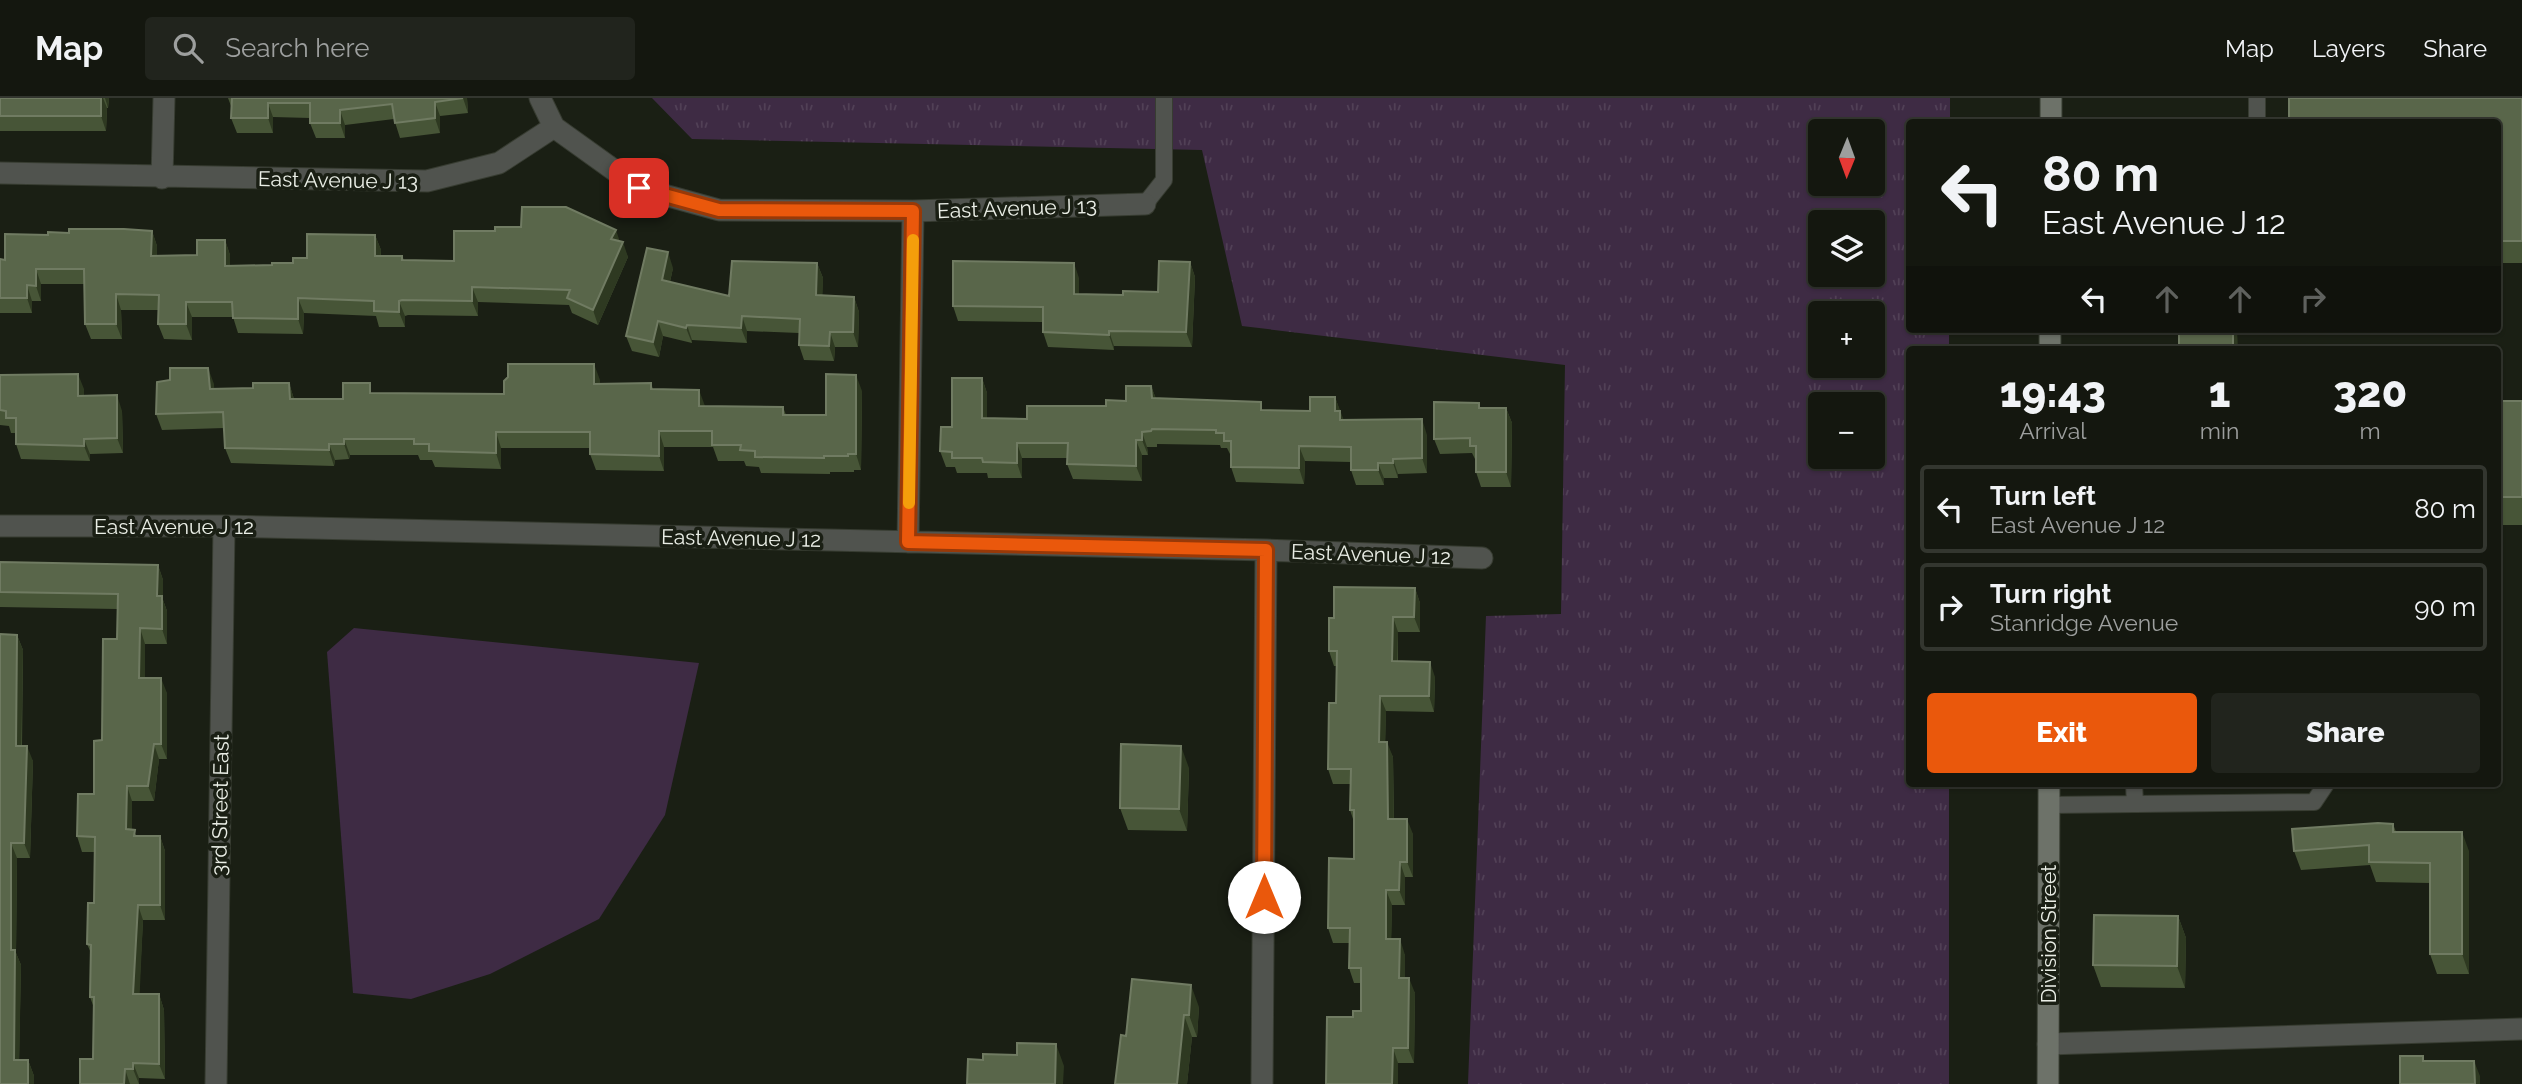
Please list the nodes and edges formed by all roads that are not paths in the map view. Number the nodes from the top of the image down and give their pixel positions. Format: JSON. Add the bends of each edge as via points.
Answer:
{"nodes":[{"id":1,"x":164,"y":98,"type":"edge"},
{"id":2,"x":540,"y":98,"type":"edge"},
{"id":3,"x":1164,"y":98,"type":"edge"},
{"id":4,"x":2051,"y":98,"type":"edge"},
{"id":5,"x":2257,"y":98,"type":"edge"},
{"id":6,"x":2051,"y":119,"type":"edge"},
{"id":7,"x":2257,"y":119,"type":"edge"},
{"id":8,"x":554,"y":128,"type":"junction"},
{"id":9,"x":0,"y":173,"type":"edge"},
{"id":10,"x":162,"y":178,"type":"junction"},
{"id":11,"x":1145,"y":204,"type":"joint"},
{"id":12,"x":913,"y":211,"type":"junction"},
{"id":13,"x":0,"y":526,"type":"edge"},
{"id":14,"x":224,"y":526,"type":"junction"},
{"id":15,"x":908,"y":542,"type":"junction"},
{"id":16,"x":1266,"y":550,"type":"junction"},
{"id":17,"x":1482,"y":558,"type":"dead end"},
{"id":18,"x":2134,"y":787,"type":"edge"},
{"id":19,"x":2324,"y":787,"type":"edge"},
{"id":20,"x":2049,"y":794,"type":"edge"},
{"id":21,"x":2135,"y":804,"type":"junction"},
{"id":22,"x":2522,"y":1030,"type":"edge"},
{"id":23,"x":2048,"y":1044,"type":"junction"},
{"id":24,"x":216,"y":1084,"type":"edge"},
{"id":25,"x":1262,"y":1084,"type":"edge"},
{"id":26,"x":2048,"y":1084,"type":"edge"}],
"edges":[{"from":1,"to":10,"type":"street"},
{"from":2,"to":8,"type":"street"},
{"from":3,"to":11,"type":"lane","via":[[1164,180]]},
{"from":4,"to":6,"type":"main road"},
{"from":5,"to":7,"type":"lane"},
{"from":8,"to":10,"type":"street","name":"East Avenue J 13","via":[[499,163],[426,181]]},
{"from":8,"to":12,"type":"street","name":"East Avenue J 13","via":[[639,188],[719,210]]},
{"from":9,"to":10,"type":"street","name":"East Avenue J 13"},
{"from":11,"to":12,"type":"street","name":"East Avenue J 13"},
{"from":12,"to":15,"type":"street"},
{"from":13,"to":14,"type":"street","name":"East Avenue J 12"},
{"from":14,"to":15,"type":"street","name":"East Avenue J 12"},
{"from":14,"to":24,"type":"street","name":"3rd Street East"},
{"from":15,"to":16,"type":"street","name":"East Avenue J 12"},
{"from":16,"to":17,"type":"street","name":"East Avenue J 12"},
{"from":16,"to":25,"type":"street"},
{"from":18,"to":21,"type":"lane"},
{"from":19,"to":21,"type":"lane","via":[[2314,802]]},
{"from":20,"to":21,"type":"lane"},
{"from":20,"to":23,"type":"main road","name":"Division Street"},
{"from":22,"to":23,"type":"street"},
{"from":23,"to":26,"type":"main road","name":"Division Street"}]}
